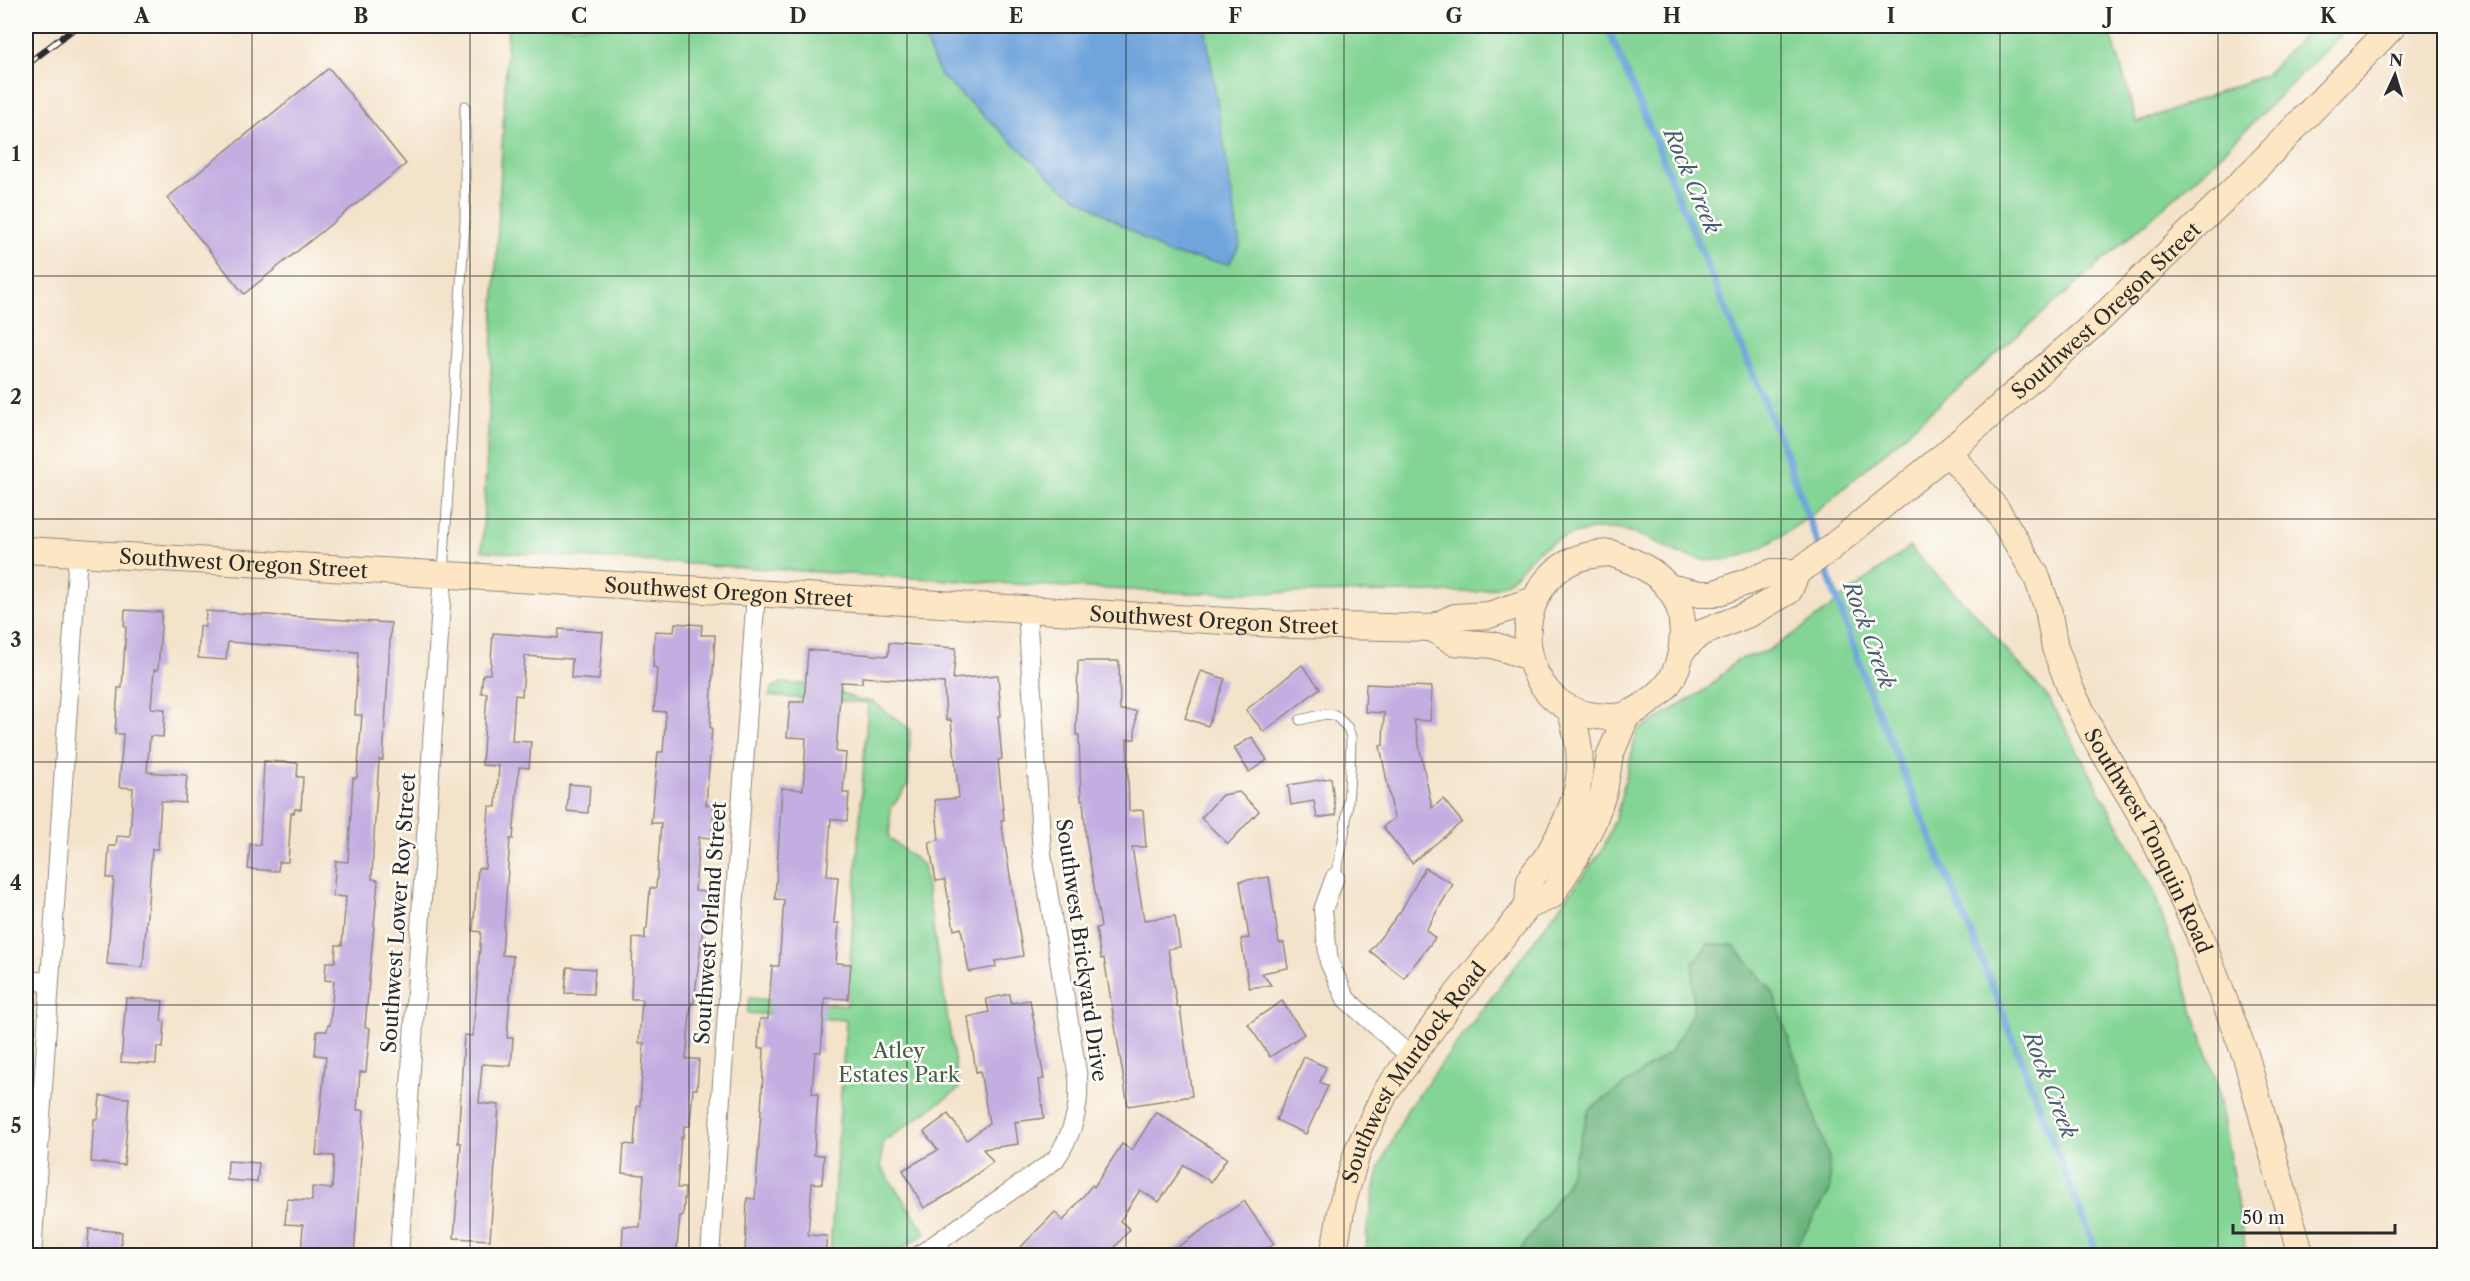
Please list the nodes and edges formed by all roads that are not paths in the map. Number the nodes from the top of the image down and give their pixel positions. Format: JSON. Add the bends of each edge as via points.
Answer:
{"nodes":[{"id":1,"x":2393,"y":26,"type":"edge"},
{"id":2,"x":465,"y":106,"type":"dead end"},
{"id":3,"x":1948,"y":452,"type":"junction"},
{"id":4,"x":26,"y":550,"type":"edge"},
{"id":5,"x":78,"y":553,"type":"junction"},
{"id":6,"x":1797,"y":572,"type":"junction"},
{"id":7,"x":443,"y":573,"type":"junction"},
{"id":8,"x":1668,"y":587,"type":"junction"},
{"id":9,"x":756,"y":593,"type":"junction"},
{"id":10,"x":1534,"y":600,"type":"junction"},
{"id":11,"x":1027,"y":610,"type":"junction"},
{"id":12,"x":1432,"y":628,"type":"junction"},
{"id":13,"x":1682,"y":650,"type":"junction"},
{"id":14,"x":1529,"y":657,"type":"junction"},
{"id":15,"x":1570,"y":710,"type":"junction"},
{"id":16,"x":1626,"y":717,"type":"junction"},
{"id":17,"x":1300,"y":720,"type":"dead end"},
{"id":18,"x":1335,"y":877,"type":"joint"},
{"id":19,"x":1528,"y":906,"type":"junction"},
{"id":20,"x":26,"y":980,"type":"edge"},
{"id":21,"x":49,"y":982,"type":"junction"},
{"id":22,"x":1410,"y":1056,"type":"junction"},
{"id":23,"x":32,"y":1256,"type":"edge"},
{"id":24,"x":399,"y":1256,"type":"edge"},
{"id":25,"x":710,"y":1256,"type":"edge"},
{"id":26,"x":918,"y":1256,"type":"edge"},
{"id":27,"x":1334,"y":1256,"type":"edge"},
{"id":28,"x":2301,"y":1256,"type":"edge"}],
"edges":[{"from":1,"to":3,"type":"main road","name":"Southwest Oregon Street","via":[[2256,168],[2099,320]]},
{"from":2,"to":7,"type":"lane","via":[[465,219]]},
{"from":3,"to":6,"type":"main road","name":"Southwest Oregon Street"},
{"from":3,"to":28,"type":"main road","name":"Southwest Tonquin Road","via":[[1997,510],[2036,575],[2048,609],[2055,648],[2071,690],[2149,828],[2199,934],[2246,1057]]},
{"from":4,"to":5,"type":"main road","name":"Southwest Oregon Street"},
{"from":5,"to":7,"type":"main road","name":"Southwest Oregon Street"},
{"from":5,"to":21,"type":"street"},
{"from":6,"to":8,"type":"main road","via":[[1773,572],[1713,594]]},
{"from":6,"to":13,"type":"main road","name":"Southwest Oregon Street","via":[[1789,591],[1749,614],[1699,634]]},
{"from":7,"to":9,"type":"main road","name":"Southwest Oregon Street"},
{"from":7,"to":24,"type":"street","name":"Southwest Lower Roy Street"},
{"from":8,"to":10,"type":"main road","via":[[1632,560],[1610,553],[1574,560],[1558,570]]},
{"from":8,"to":13,"type":"main road","via":[[1681,618]]},
{"from":9,"to":11,"type":"main road","name":"Southwest Oregon Street"},
{"from":9,"to":25,"type":"street","name":"Southwest Orland Street"},
{"from":10,"to":12,"type":"main road","name":"Southwest Oregon Street","via":[[1489,615],[1455,617]]},
{"from":10,"to":14,"type":"main road","via":[[1528,617]]},
{"from":11,"to":12,"type":"main road","name":"Southwest Oregon Street","via":[[1294,625]]},
{"from":11,"to":26,"type":"street","name":"Southwest Brickyard Drive","via":[[1042,854],[1078,1078],[1077,1115],[1055,1160]]},
{"from":12,"to":14,"type":"main road","name":"Southwest Oregon Street","via":[[1454,642],[1493,645]]},
{"from":13,"to":16,"type":"main road","via":[[1671,681]]},
{"from":14,"to":15,"type":"main road","via":[[1543,686]]},
{"from":15,"to":16,"type":"main road","via":[[1585,715]]},
{"from":15,"to":19,"type":"main road","name":"Southwest Murdock Road","via":[[1578,734],[1581,774],[1564,826],[1531,879]]},
{"from":16,"to":19,"type":"main road","name":"Southwest Murdock Road","via":[[1610,755],[1598,807],[1576,856],[1551,896]]},
{"from":17,"to":18,"type":"lane","via":[[1335,715],[1351,737],[1349,805]]},
{"from":18,"to":22,"type":"street","via":[[1323,910],[1329,962],[1346,999]]},
{"from":19,"to":22,"type":"main road","name":"Southwest Murdock Road"},
{"from":20,"to":21,"type":"street"},
{"from":21,"to":23,"type":"street"},
{"from":22,"to":27,"type":"main road","name":"Southwest Murdock Road","via":[[1385,1093],[1358,1150],[1343,1201]]}]}
